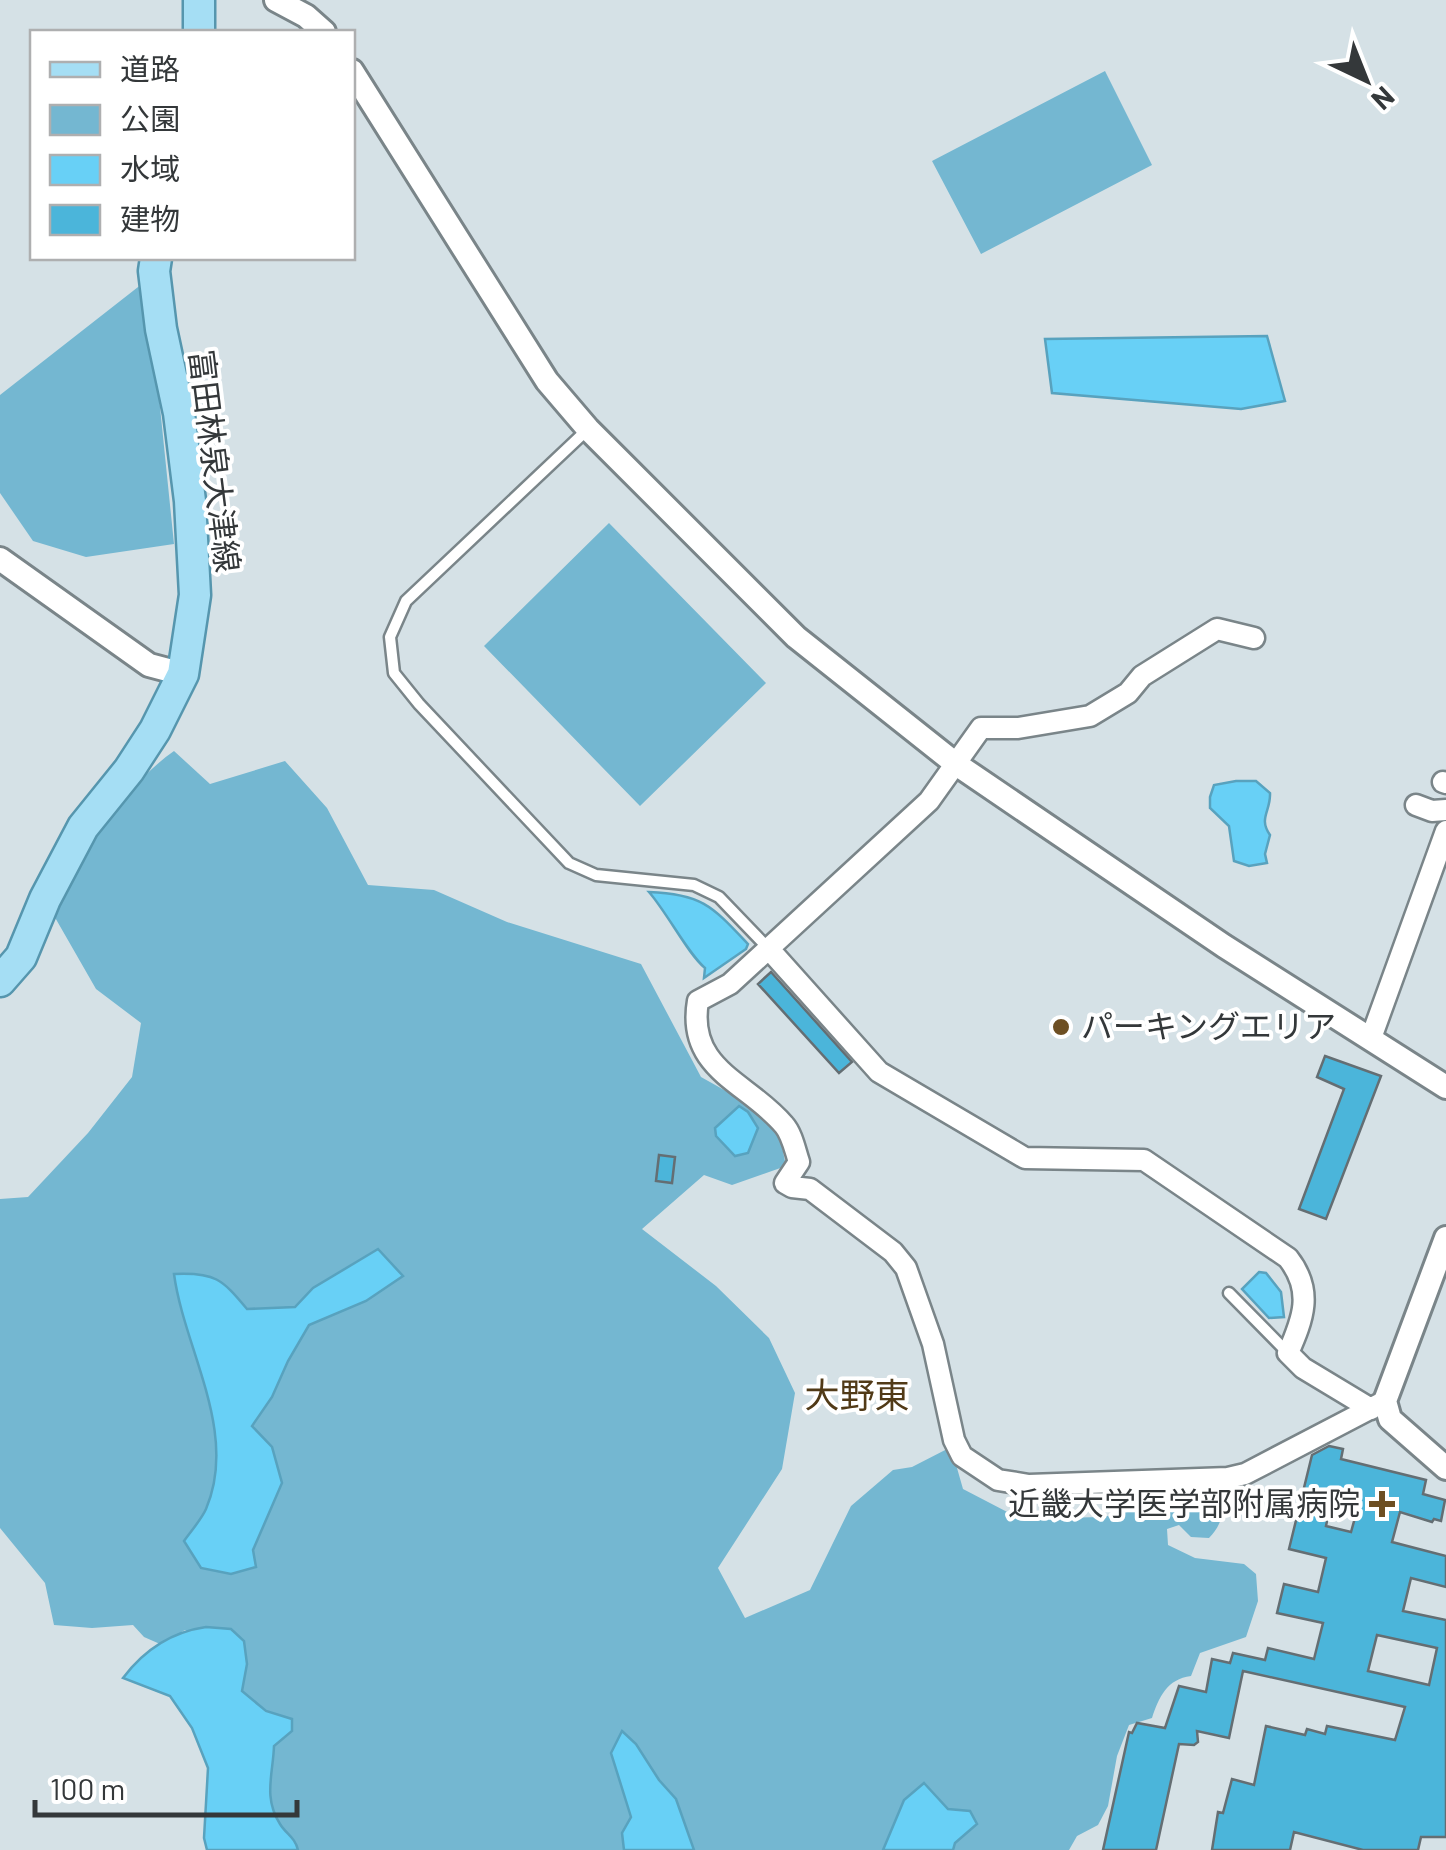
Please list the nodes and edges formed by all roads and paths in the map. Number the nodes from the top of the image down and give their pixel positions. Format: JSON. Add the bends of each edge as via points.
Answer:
{"nodes":[{"id":1,"x":199,"y":0,"type":"edge"},
{"id":2,"x":276,"y":0,"type":"edge"},
{"id":3,"x":199,"y":30,"type":"edge"},
{"id":4,"x":322,"y":30,"type":"edge"},
{"id":5,"x":355,"y":77,"type":"edge"},
{"id":6,"x":156,"y":260,"type":"edge"},
{"id":7,"x":588,"y":429,"type":"junction"},
{"id":8,"x":1,"y":562,"type":"edge"},
{"id":9,"x":1254,"y":638,"type":"dead end"},
{"id":10,"x":183,"y":674,"type":"junction"},
{"id":11,"x":956,"y":764,"type":"junction"},
{"id":12,"x":1416,"y":805,"type":"dead end"},
{"id":13,"x":1446,"y":810,"type":"edge"},
{"id":14,"x":1446,"y":830,"type":"edge"},
{"id":15,"x":1442,"y":853,"type":"edge"},
{"id":16,"x":768,"y":948,"type":"junction"},
{"id":17,"x":0,"y":980,"type":"edge"},
{"id":18,"x":1371,"y":1038,"type":"junction"},
{"id":19,"x":1443,"y":1079,"type":"edge"},
{"id":20,"x":1446,"y":1240,"type":"edge"},
{"id":21,"x":1229,"y":1294,"type":"dead end"},
{"id":22,"x":1288,"y":1353,"type":"junction"},
{"id":23,"x":1378,"y":1405,"type":"junction"},
{"id":24,"x":1446,"y":1468,"type":"edge"}],
"edges":[{"from":1,"to":3,"type":"main road"},
{"from":2,"to":4,"type":"street"},
{"from":5,"to":7,"type":"street","via":[[547,381]]},
{"from":6,"to":10,"type":"main road","name":"富田林泉大津線","via":[[190,502],[195,595]]},
{"from":7,"to":11,"type":"street","via":[[796,637]]},
{"from":7,"to":16,"type":"lane","via":[[406,602],[390,636],[394,672],[569,863],[596,874],[694,885],[718,897]]},
{"from":8,"to":10,"type":"street","via":[[149,665]]},
{"from":9,"to":11,"type":"street","via":[[1217,630],[1090,716],[980,728]]},
{"from":10,"to":17,"type":"main road","name":"富田林泉大津線","via":[[146,744],[82,826],[21,957]]},
{"from":11,"to":16,"type":"street","via":[[928,801]]},
{"from":11,"to":18,"type":"street"},
{"from":12,"to":13,"type":"street"},
{"from":14,"to":15,"type":"street"},
{"from":15,"to":18,"type":"street"},
{"from":16,"to":22,"type":"street","via":[[879,1072],[1025,1158],[1144,1160],[1288,1258],[1306,1294]]},
{"from":16,"to":23,"type":"street","via":[[730,984],[698,1001],[701,1045],[708,1060],[786,1126],[799,1162],[786,1183],[810,1189],[906,1268],[962,1456],[998,1480],[1029,1485],[1228,1478]]},
{"from":18,"to":19,"type":"street"},
{"from":20,"to":23,"type":"street"},
{"from":21,"to":22,"type":"lane"},
{"from":22,"to":23,"type":"street","via":[[1303,1368]]},
{"from":23,"to":24,"type":"street"}]}
